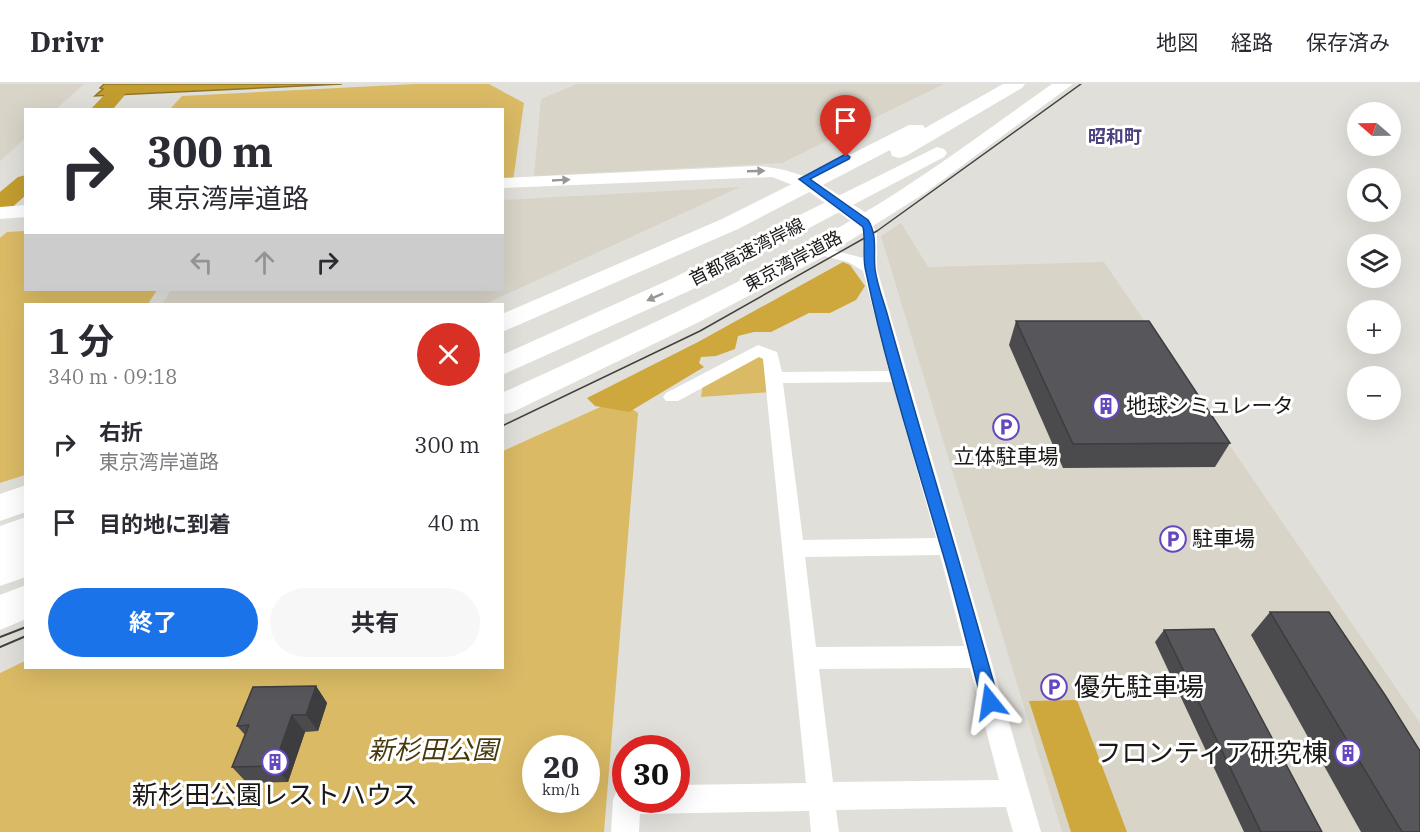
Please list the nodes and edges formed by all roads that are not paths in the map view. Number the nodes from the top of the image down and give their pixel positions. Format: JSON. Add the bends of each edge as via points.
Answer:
{"nodes":[{"id":1,"x":987,"y":84,"type":"edge"},
{"id":2,"x":997,"y":84,"type":"edge"},
{"id":3,"x":1016,"y":84,"type":"edge"},
{"id":4,"x":1045,"y":84,"type":"edge"},
{"id":5,"x":1064,"y":84,"type":"edge"},
{"id":6,"x":931,"y":156,"type":"junction"},
{"id":7,"x":803,"y":179,"type":"junction"},
{"id":8,"x":504,"y":183,"type":"edge"},
{"id":9,"x":865,"y":222,"type":"junction"},
{"id":10,"x":817,"y":250,"type":"junction"},
{"id":11,"x":870,"y":269,"type":"junction"},
{"id":12,"x":504,"y":324,"type":"edge"},
{"id":13,"x":504,"y":365,"type":"edge"},
{"id":14,"x":898,"y":376,"type":"junction"},
{"id":15,"x":774,"y":378,"type":"junction"},
{"id":16,"x":504,"y":388,"type":"edge"},
{"id":17,"x":672,"y":396,"type":"dead end"},
{"id":18,"x":504,"y":404,"type":"edge"},
{"id":19,"x":24,"y":499,"type":"edge"},
{"id":20,"x":0,"y":508,"type":"edge"},
{"id":21,"x":24,"y":532,"type":"edge"},
{"id":22,"x":0,"y":541,"type":"edge"},
{"id":23,"x":949,"y":546,"type":"junction"},
{"id":24,"x":793,"y":549,"type":"junction"},
{"id":25,"x":24,"y":562,"type":"edge"},
{"id":26,"x":0,"y":571,"type":"edge"},
{"id":27,"x":24,"y":603,"type":"edge"},
{"id":28,"x":24,"y":608,"type":"edge"},
{"id":29,"x":0,"y":615,"type":"edge"},
{"id":30,"x":978,"y":657,"type":"junction"},
{"id":31,"x":805,"y":658,"type":"junction"},
{"id":32,"x":1016,"y":793,"type":"junction"},
{"id":33,"x":820,"y":797,"type":"junction"},
{"id":34,"x":625,"y":832,"type":"edge"},
{"id":35,"x":825,"y":832,"type":"edge"},
{"id":36,"x":1027,"y":832,"type":"edge"}],
"edges":[{"from":1,"to":7,"type":"highway"},
{"from":2,"to":12,"type":"highway","via":[[892,141],[863,149],[761,199],[729,224]]},
{"from":3,"to":12,"type":"highway","name":"首都高速湾岸線","via":[[844,183],[659,274]]},
{"from":4,"to":6,"type":"highway","name":"首都高速湾岸線"},
{"from":5,"to":9,"type":"highway","name":"東京湾岸道路"},
{"from":6,"to":13,"type":"highway","name":"首都高速湾岸線","one_way":true,"via":[[680,285]]},
{"from":6,"to":16,"type":"highway","via":[[888,195],[791,249]]},
{"from":8,"to":7,"type":"street","one_way":true,"via":[[756,171]]},
{"from":7,"to":9,"type":"street"},
{"from":7,"to":12,"type":"highway"},
{"from":9,"to":10,"type":"highway","name":"東京湾岸道路"},
{"from":9,"to":11,"type":"street","via":[[870,234]]},
{"from":10,"to":11,"type":"street","via":[[853,259]]},
{"from":10,"to":18,"type":"highway","name":"東京湾岸道路"},
{"from":11,"to":14,"type":"street"},
{"from":14,"to":15,"type":"street"},
{"from":14,"to":23,"type":"street"},
{"from":15,"to":17,"type":"street","via":[[771,356],[758,350]]},
{"from":15,"to":24,"type":"street"},
{"from":19,"to":20,"type":"highway"},
{"from":21,"to":22,"type":"highway"},
{"from":23,"to":24,"type":"street"},
{"from":23,"to":30,"type":"street"},
{"from":24,"to":31,"type":"street"},
{"from":25,"to":26,"type":"highway"},
{"from":27,"to":29,"type":"highway"},
{"from":28,"to":29,"type":"highway"},
{"from":30,"to":31,"type":"street"},
{"from":30,"to":32,"type":"street"},
{"from":31,"to":33,"type":"street"},
{"from":32,"to":33,"type":"street"},
{"from":32,"to":36,"type":"street"},
{"from":33,"to":34,"type":"street","via":[[627,800]]},
{"from":33,"to":35,"type":"street"}]}
